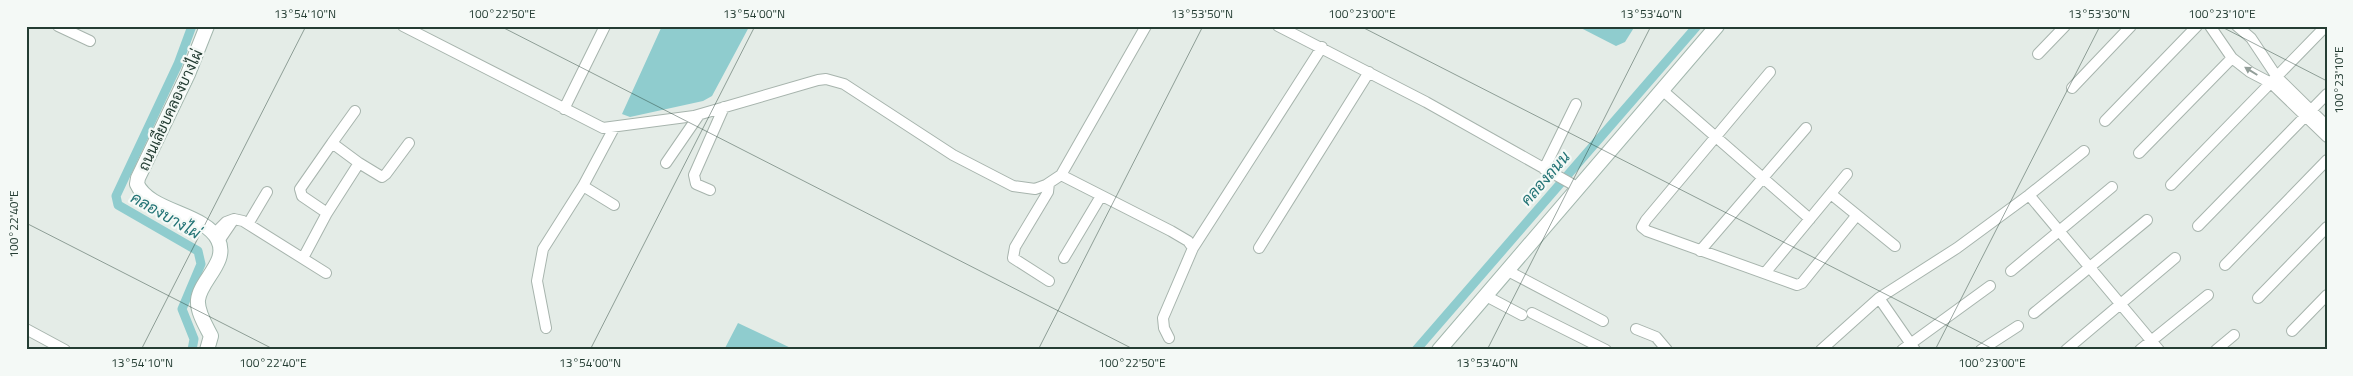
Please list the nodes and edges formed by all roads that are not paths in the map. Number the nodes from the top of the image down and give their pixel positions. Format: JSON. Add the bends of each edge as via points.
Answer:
{"nodes":[{"id":1,"x":58,"y":26,"type":"edge"},
{"id":2,"x":207,"y":26,"type":"edge"},
{"id":3,"x":403,"y":26,"type":"edge"},
{"id":4,"x":605,"y":26,"type":"edge"},
{"id":5,"x":1146,"y":26,"type":"edge"},
{"id":6,"x":1278,"y":26,"type":"edge"},
{"id":7,"x":1717,"y":26,"type":"edge"},
{"id":8,"x":2066,"y":26,"type":"edge"},
{"id":9,"x":2132,"y":26,"type":"edge"},
{"id":10,"x":2197,"y":26,"type":"edge"},
{"id":11,"x":2210,"y":26,"type":"edge"},
{"id":12,"x":2237,"y":26,"type":"edge"},
{"id":13,"x":2326,"y":26,"type":"edge"},
{"id":14,"x":90,"y":41,"type":"dead end"},
{"id":15,"x":1322,"y":48,"type":"junction"},
{"id":16,"x":2038,"y":54,"type":"dead end"},
{"id":17,"x":2232,"y":58,"type":"junction"},
{"id":18,"x":1368,"y":72,"type":"junction"},
{"id":19,"x":1770,"y":72,"type":"dead end"},
{"id":20,"x":2274,"y":80,"type":"junction"},
{"id":21,"x":2072,"y":88,"type":"dead end"},
{"id":22,"x":1662,"y":90,"type":"junction"},
{"id":23,"x":2327,"y":94,"type":"edge"},
{"id":24,"x":1576,"y":104,"type":"dead end"},
{"id":25,"x":724,"y":108,"type":"junction"},
{"id":26,"x":564,"y":109,"type":"junction"},
{"id":27,"x":355,"y":111,"type":"dead end"},
{"id":28,"x":2308,"y":113,"type":"junction"},
{"id":29,"x":699,"y":115,"type":"junction"},
{"id":30,"x":2105,"y":121,"type":"dead end"},
{"id":31,"x":2327,"y":126,"type":"edge"},
{"id":32,"x":614,"y":128,"type":"junction"},
{"id":33,"x":1806,"y":128,"type":"dead end"},
{"id":34,"x":1716,"y":136,"type":"junction"},
{"id":35,"x":2327,"y":137,"type":"edge"},
{"id":36,"x":409,"y":142,"type":"dead end"},
{"id":37,"x":332,"y":143,"type":"junction"},
{"id":38,"x":2084,"y":151,"type":"dead end"},
{"id":39,"x":2139,"y":153,"type":"dead end"},
{"id":40,"x":2327,"y":160,"type":"edge"},
{"id":41,"x":360,"y":163,"type":"junction"},
{"id":42,"x":666,"y":163,"type":"dead end"},
{"id":43,"x":1548,"y":171,"type":"junction"},
{"id":44,"x":1847,"y":174,"type":"dead end"},
{"id":45,"x":1061,"y":175,"type":"junction"},
{"id":46,"x":1763,"y":177,"type":"junction"},
{"id":47,"x":1049,"y":183,"type":"junction"},
{"id":48,"x":1575,"y":185,"type":"junction"},
{"id":49,"x":2171,"y":185,"type":"dead end"},
{"id":50,"x":583,"y":186,"type":"junction"},
{"id":51,"x":2112,"y":187,"type":"dead end"},
{"id":52,"x":710,"y":190,"type":"dead end"},
{"id":53,"x":266,"y":192,"type":"dead end"},
{"id":54,"x":1831,"y":194,"type":"junction"},
{"id":55,"x":1102,"y":196,"type":"junction"},
{"id":56,"x":2029,"y":196,"type":"junction"},
{"id":57,"x":614,"y":205,"type":"dead end"},
{"id":58,"x":327,"y":213,"type":"junction"},
{"id":59,"x":1857,"y":215,"type":"junction"},
{"id":60,"x":1810,"y":219,"type":"junction"},
{"id":61,"x":2147,"y":220,"type":"dead end"},
{"id":62,"x":248,"y":224,"type":"junction"},
{"id":63,"x":2198,"y":226,"type":"dead end"},
{"id":64,"x":2327,"y":227,"type":"edge"},
{"id":65,"x":2058,"y":230,"type":"junction"},
{"id":66,"x":216,"y":238,"type":"junction"},
{"id":67,"x":1895,"y":246,"type":"dead end"},
{"id":68,"x":1193,"y":248,"type":"junction"},
{"id":69,"x":1259,"y":248,"type":"dead end"},
{"id":70,"x":1700,"y":251,"type":"junction"},
{"id":71,"x":302,"y":258,"type":"junction"},
{"id":72,"x":1064,"y":258,"type":"dead end"},
{"id":73,"x":2175,"y":258,"type":"dead end"},
{"id":74,"x":2225,"y":265,"type":"dead end"},
{"id":75,"x":2089,"y":269,"type":"junction"},
{"id":76,"x":1508,"y":271,"type":"junction"},
{"id":77,"x":2011,"y":271,"type":"dead end"},
{"id":78,"x":326,"y":273,"type":"dead end"},
{"id":79,"x":1765,"y":273,"type":"junction"},
{"id":80,"x":1049,"y":281,"type":"dead end"},
{"id":81,"x":1990,"y":286,"type":"dead end"},
{"id":82,"x":1487,"y":294,"type":"junction"},
{"id":83,"x":2208,"y":294,"type":"dead end"},
{"id":84,"x":2327,"y":295,"type":"edge"},
{"id":85,"x":1879,"y":298,"type":"junction"},
{"id":86,"x":2258,"y":298,"type":"dead end"},
{"id":87,"x":2120,"y":304,"type":"junction"},
{"id":88,"x":2034,"y":313,"type":"dead end"},
{"id":89,"x":1603,"y":321,"type":"dead end"},
{"id":90,"x":2018,"y":326,"type":"dead end"},
{"id":91,"x":546,"y":328,"type":"dead end"},
{"id":92,"x":26,"y":329,"type":"edge"},
{"id":93,"x":1636,"y":329,"type":"dead end"},
{"id":94,"x":2292,"y":331,"type":"dead end"},
{"id":95,"x":2234,"y":335,"type":"dead end"},
{"id":96,"x":1169,"y":338,"type":"dead end"},
{"id":97,"x":1575,"y":338,"type":"junction"},
{"id":98,"x":2151,"y":341,"type":"junction"},
{"id":99,"x":1909,"y":348,"type":"edge"},
{"id":100,"x":65,"y":350,"type":"edge"},
{"id":101,"x":207,"y":350,"type":"edge"},
{"id":102,"x":1439,"y":350,"type":"edge"},
{"id":103,"x":1591,"y":350,"type":"edge"},
{"id":104,"x":1606,"y":350,"type":"edge"},
{"id":105,"x":1667,"y":350,"type":"edge"},
{"id":106,"x":1821,"y":350,"type":"edge"},
{"id":107,"x":1980,"y":350,"type":"edge"},
{"id":108,"x":2066,"y":350,"type":"edge"},
{"id":109,"x":2140,"y":350,"type":"edge"},
{"id":110,"x":2159,"y":350,"type":"edge"},
{"id":111,"x":2216,"y":350,"type":"edge"}],
"edges":[{"from":1,"to":14,"type":"street"},
{"from":2,"to":66,"type":"street","name":"ถนนเลียบคลองบางไผ่","via":[[137,184],[146,195]]},
{"from":3,"to":26,"type":"street"},
{"from":4,"to":26,"type":"street"},
{"from":5,"to":45,"type":"street"},
{"from":6,"to":15,"type":"street"},
{"from":7,"to":22,"type":"street"},
{"from":8,"to":16,"type":"street"},
{"from":9,"to":21,"type":"street"},
{"from":10,"to":30,"type":"street"},
{"from":11,"to":17,"type":"street"},
{"from":12,"to":20,"type":"street","via":[[2251,38]]},
{"from":13,"to":20,"type":"street"},
{"from":15,"to":18,"type":"street"},
{"from":15,"to":68,"type":"street"},
{"from":20,"to":17,"type":"street","one_way":true,"via":[[2250,72]]},
{"from":17,"to":39,"type":"street"},
{"from":18,"to":43,"type":"street"},
{"from":18,"to":69,"type":"street"},
{"from":19,"to":34,"type":"street"},
{"from":20,"to":28,"type":"street"},
{"from":20,"to":49,"type":"street"},
{"from":22,"to":34,"type":"street"},
{"from":22,"to":48,"type":"street"},
{"from":23,"to":28,"type":"street"},
{"from":24,"to":43,"type":"street"},
{"from":25,"to":29,"type":"street"},
{"from":25,"to":47,"type":"street","via":[[818,80],[835,80],[954,155],[1013,186],[1035,189]]},
{"from":25,"to":52,"type":"street","via":[[694,175],[696,184]]},
{"from":26,"to":32,"type":"street","via":[[604,128]]},
{"from":27,"to":37,"type":"street"},
{"from":28,"to":31,"type":"street"},
{"from":28,"to":35,"type":"street"},
{"from":28,"to":63,"type":"street"},
{"from":29,"to":32,"type":"street"},
{"from":29,"to":42,"type":"street"},
{"from":32,"to":50,"type":"street"},
{"from":33,"to":46,"type":"street"},
{"from":34,"to":46,"type":"street"},
{"from":34,"to":70,"type":"street","via":[[1642,228]]},
{"from":36,"to":41,"type":"street","via":[[382,176]]},
{"from":37,"to":41,"type":"street"},
{"from":37,"to":58,"type":"street","via":[[300,189],[302,196]]},
{"from":38,"to":56,"type":"street"},
{"from":40,"to":74,"type":"street"},
{"from":41,"to":58,"type":"street"},
{"from":43,"to":48,"type":"street"},
{"from":44,"to":54,"type":"street"},
{"from":45,"to":47,"type":"street"},
{"from":45,"to":55,"type":"street"},
{"from":46,"to":60,"type":"street"},
{"from":46,"to":70,"type":"street"},
{"from":47,"to":80,"type":"street","via":[[1048,192],[1014,247],[1013,258]]},
{"from":48,"to":76,"type":"street"},
{"from":50,"to":57,"type":"street"},
{"from":50,"to":91,"type":"street","via":[[540,258],[537,281]]},
{"from":51,"to":65,"type":"street"},
{"from":53,"to":62,"type":"street"},
{"from":54,"to":59,"type":"street"},
{"from":54,"to":60,"type":"street"},
{"from":55,"to":68,"type":"street","via":[[1171,231]]},
{"from":55,"to":72,"type":"street"},
{"from":56,"to":65,"type":"street"},
{"from":56,"to":85,"type":"street","via":[[1957,248]]},
{"from":58,"to":71,"type":"street"},
{"from":59,"to":67,"type":"street"},
{"from":59,"to":79,"type":"street","via":[[1802,283],[1792,285]]},
{"from":60,"to":79,"type":"street"},
{"from":61,"to":75,"type":"street"},
{"from":62,"to":66,"type":"street","via":[[234,219]]},
{"from":62,"to":71,"type":"street"},
{"from":64,"to":86,"type":"street"},
{"from":65,"to":75,"type":"street"},
{"from":65,"to":77,"type":"street"},
{"from":66,"to":101,"type":"street","via":[[220,257],[198,299],[211,336]]},
{"from":68,"to":96,"type":"street","via":[[1164,318]]},
{"from":70,"to":79,"type":"street"},
{"from":71,"to":78,"type":"street"},
{"from":73,"to":87,"type":"street"},
{"from":75,"to":87,"type":"street"},
{"from":75,"to":88,"type":"street"},
{"from":76,"to":82,"type":"street"},
{"from":76,"to":89,"type":"street"},
{"from":81,"to":99,"type":"street"},
{"from":82,"to":97,"type":"street"},
{"from":82,"to":102,"type":"street"},
{"from":83,"to":98,"type":"street"},
{"from":84,"to":94,"type":"street"},
{"from":85,"to":99,"type":"street"},
{"from":85,"to":106,"type":"street"},
{"from":87,"to":98,"type":"street"},
{"from":87,"to":108,"type":"street"},
{"from":90,"to":107,"type":"street"},
{"from":92,"to":100,"type":"street"},
{"from":93,"to":105,"type":"street","via":[[1656,337]]},
{"from":95,"to":111,"type":"street"},
{"from":97,"to":103,"type":"street"},
{"from":97,"to":104,"type":"street"},
{"from":98,"to":109,"type":"street"},
{"from":98,"to":110,"type":"street"}]}
